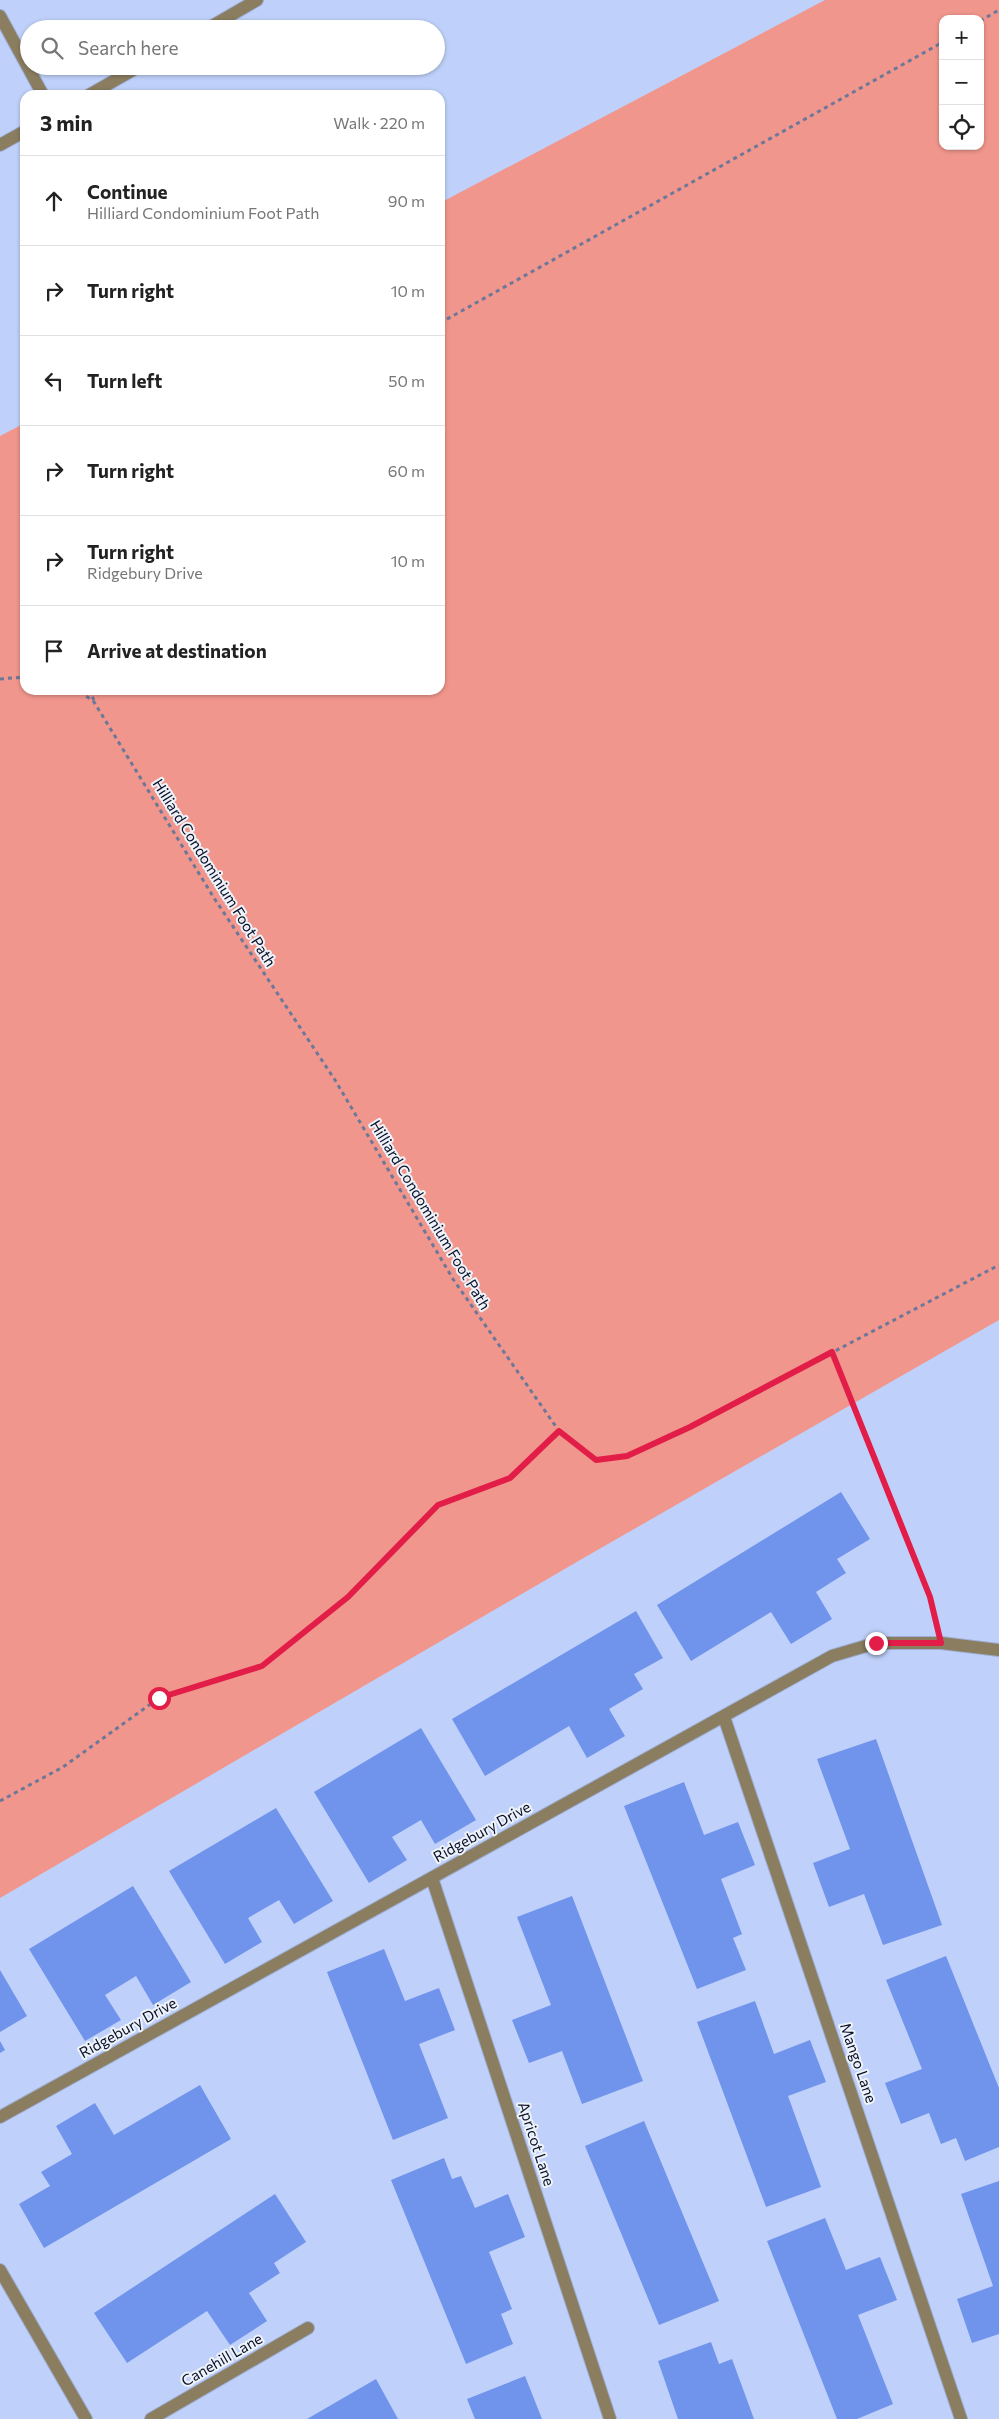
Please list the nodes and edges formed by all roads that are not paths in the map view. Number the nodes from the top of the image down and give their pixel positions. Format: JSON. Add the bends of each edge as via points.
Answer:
{"nodes":[{"id":1,"x":258,"y":0,"type":"edge"},
{"id":2,"x":0,"y":16,"type":"edge"},
{"id":3,"x":223,"y":20,"type":"edge"},
{"id":4,"x":20,"y":53,"type":"edge"},
{"id":5,"x":32,"y":75,"type":"edge"},
{"id":6,"x":124,"y":75,"type":"edge"},
{"id":7,"x":40,"y":90,"type":"edge"},
{"id":8,"x":99,"y":90,"type":"edge"},
{"id":9,"x":20,"y":134,"type":"edge"},
{"id":10,"x":0,"y":146,"type":"edge"},
{"id":11,"x":999,"y":1650,"type":"edge"},
{"id":12,"x":724,"y":1717,"type":"junction"},
{"id":13,"x":432,"y":1878,"type":"junction"},
{"id":14,"x":0,"y":2117,"type":"edge"},
{"id":15,"x":0,"y":2270,"type":"edge"},
{"id":16,"x":308,"y":2328,"type":"dead end"},
{"id":17,"x":86,"y":2419,"type":"edge"},
{"id":18,"x":151,"y":2419,"type":"edge"},
{"id":19,"x":610,"y":2419,"type":"edge"},
{"id":20,"x":961,"y":2419,"type":"edge"}],
"edges":[{"from":1,"to":3,"type":"street"},
{"from":2,"to":4,"type":"street"},
{"from":5,"to":7,"type":"street"},
{"from":6,"to":8,"type":"street"},
{"from":9,"to":10,"type":"street"},
{"from":11,"to":12,"type":"street","name":"Ridgebury Drive","via":[[941,1643],[876,1643],[832,1656]]},
{"from":12,"to":13,"type":"street","name":"Ridgebury Drive"},
{"from":12,"to":20,"type":"street","name":"Mango Lane"},
{"from":13,"to":14,"type":"street","name":"Ridgebury Drive"},
{"from":13,"to":19,"type":"street","name":"Apricot Lane"},
{"from":15,"to":17,"type":"street"},
{"from":16,"to":18,"type":"street","name":"Canehill Lane"}]}
